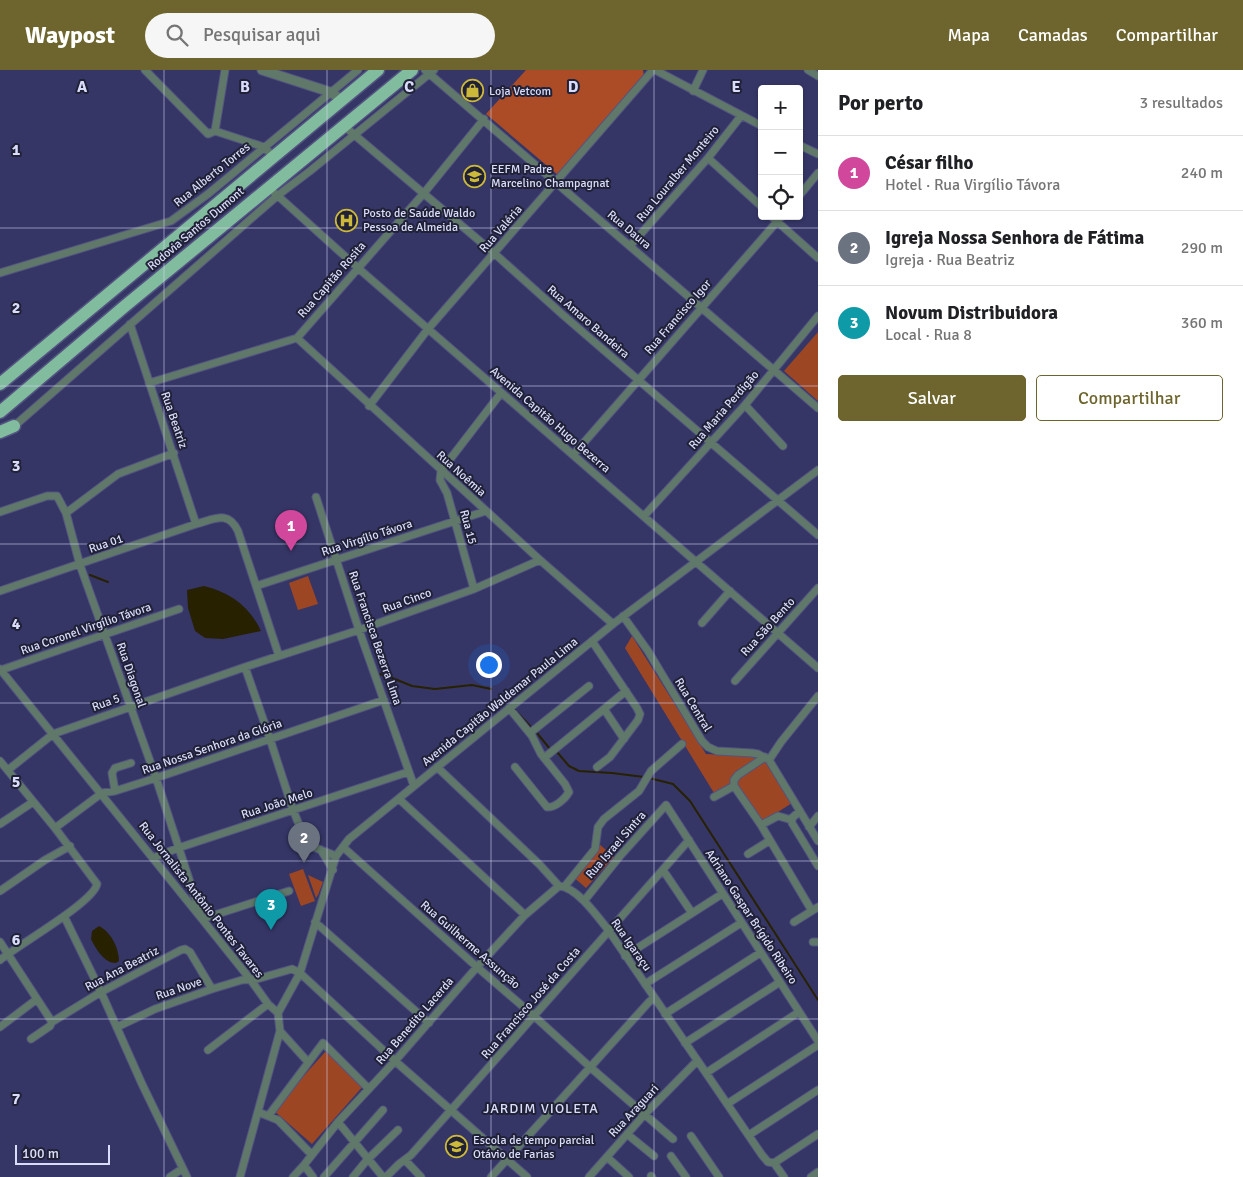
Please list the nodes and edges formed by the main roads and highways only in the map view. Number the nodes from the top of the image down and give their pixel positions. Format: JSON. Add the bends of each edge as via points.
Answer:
{"nodes":[{"id":1,"x":378,"y":70,"type":"edge"},
{"id":2,"x":412,"y":70,"type":"edge"},
{"id":3,"x":0,"y":384,"type":"edge"},
{"id":4,"x":0,"y":412,"type":"edge"},
{"id":5,"x":14,"y":426,"type":"road end"},
{"id":6,"x":0,"y":432,"type":"edge"}],
"edges":[{"from":1,"to":3,"type":"highway","name":"Rodovia Santos Dumont","via":[[269,151],[185,231]]},
{"from":2,"to":4,"type":"highway","name":"Rodovia Santos Dumont","via":[[272,192]]},
{"from":5,"to":6,"type":"highway"}]}
